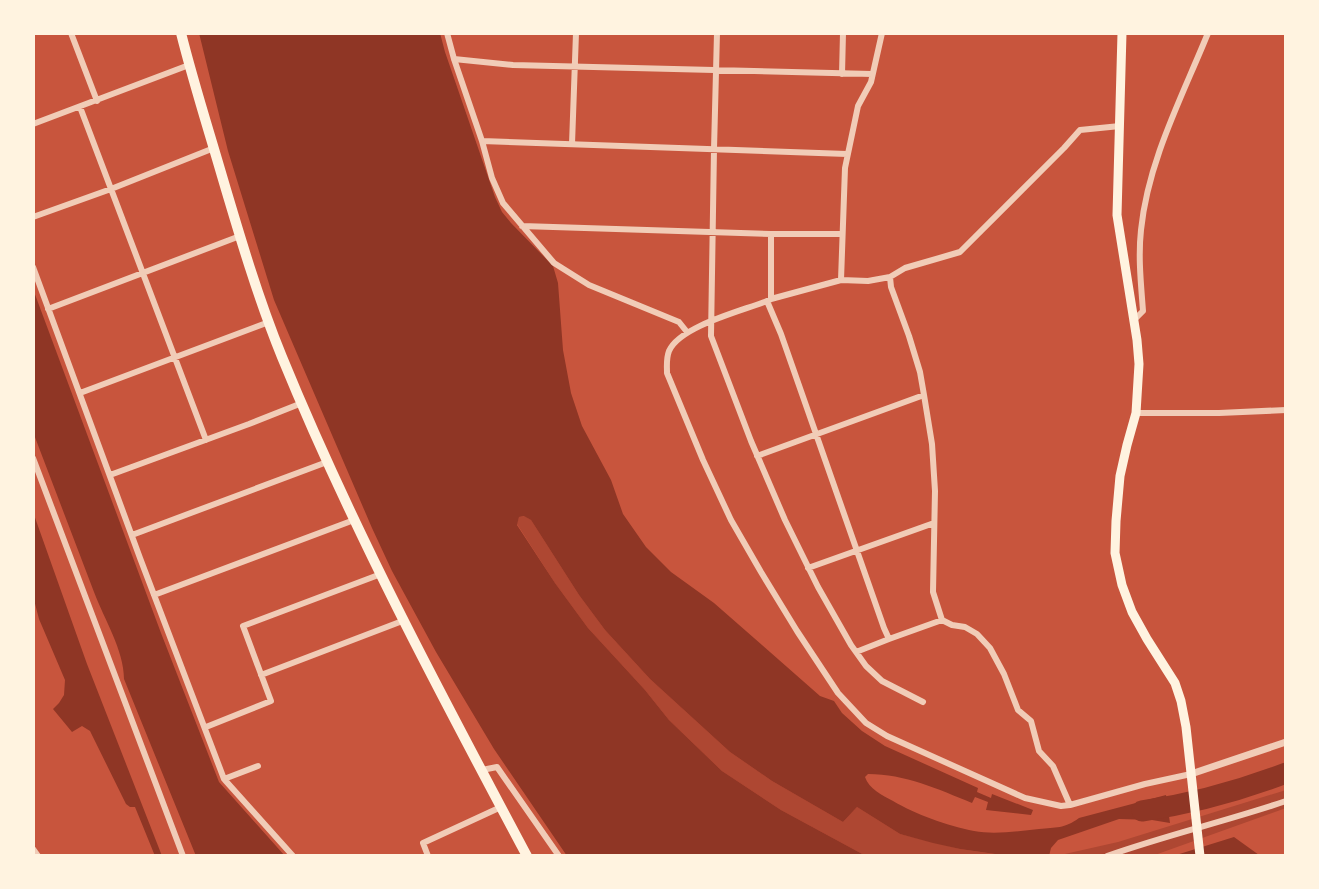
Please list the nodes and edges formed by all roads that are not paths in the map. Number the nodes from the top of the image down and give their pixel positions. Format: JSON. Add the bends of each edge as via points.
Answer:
{"nodes":[{"id":1,"x":71,"y":33,"type":"edge"},
{"id":2,"x":181,"y":33,"type":"edge"},
{"id":3,"x":447,"y":33,"type":"edge"},
{"id":4,"x":576,"y":33,"type":"edge"},
{"id":5,"x":718,"y":33,"type":"edge"},
{"id":6,"x":843,"y":33,"type":"edge"},
{"id":7,"x":882,"y":33,"type":"edge"},
{"id":8,"x":1122,"y":33,"type":"edge"},
{"id":9,"x":1209,"y":33,"type":"edge"},
{"id":10,"x":454,"y":60,"type":"junction"},
{"id":11,"x":189,"y":65,"type":"junction"},
{"id":12,"x":575,"y":67,"type":"junction"},
{"id":13,"x":716,"y":71,"type":"junction"},
{"id":14,"x":842,"y":74,"type":"junction"},
{"id":15,"x":872,"y":74,"type":"junction"},
{"id":16,"x":97,"y":101,"type":"junction"},
{"id":17,"x":80,"y":107,"type":"junction"},
{"id":18,"x":33,"y":124,"type":"edge"},
{"id":19,"x":1120,"y":126,"type":"junction"},
{"id":20,"x":482,"y":141,"type":"junction"},
{"id":21,"x":572,"y":144,"type":"junction"},
{"id":22,"x":214,"y":148,"type":"junction"},
{"id":23,"x":714,"y":149,"type":"junction"},
{"id":24,"x":847,"y":154,"type":"junction"},
{"id":25,"x":111,"y":189,"type":"junction"},
{"id":26,"x":33,"y":217,"type":"edge"},
{"id":27,"x":522,"y":226,"type":"junction"},
{"id":28,"x":714,"y":231,"type":"junction"},
{"id":29,"x":771,"y":234,"type":"junction"},
{"id":30,"x":842,"y":234,"type":"junction"},
{"id":31,"x":240,"y":236,"type":"junction"},
{"id":32,"x":33,"y":267,"type":"edge"},
{"id":33,"x":142,"y":273,"type":"junction"},
{"id":34,"x":890,"y":277,"type":"junction"},
{"id":35,"x":841,"y":280,"type":"junction"},
{"id":36,"x":769,"y":300,"type":"junction"},
{"id":37,"x":48,"y":309,"type":"junction"},
{"id":38,"x":1133,"y":321,"type":"junction"},
{"id":39,"x":269,"y":322,"type":"junction"},
{"id":40,"x":711,"y":322,"type":"junction"},
{"id":41,"x":687,"y":332,"type":"junction"},
{"id":42,"x":174,"y":356,"type":"junction"},
{"id":43,"x":80,"y":393,"type":"junction"},
{"id":44,"x":924,"y":395,"type":"junction"},
{"id":45,"x":302,"y":403,"type":"junction"},
{"id":46,"x":1286,"y":410,"type":"edge"},
{"id":47,"x":1136,"y":413,"type":"junction"},
{"id":48,"x":816,"y":435,"type":"junction"},
{"id":49,"x":206,"y":440,"type":"junction"},
{"id":50,"x":757,"y":456,"type":"junction"},
{"id":51,"x":33,"y":458,"type":"edge"},
{"id":52,"x":327,"y":462,"type":"junction"},
{"id":53,"x":110,"y":475,"type":"junction"},
{"id":54,"x":354,"y":520,"type":"junction"},
{"id":55,"x":934,"y":523,"type":"junction"},
{"id":56,"x":132,"y":535,"type":"junction"},
{"id":57,"x":857,"y":550,"type":"junction"},
{"id":58,"x":808,"y":568,"type":"junction"},
{"id":59,"x":381,"y":574,"type":"junction"},
{"id":60,"x":154,"y":595,"type":"junction"},
{"id":61,"x":405,"y":620,"type":"junction"},
{"id":62,"x":942,"y":620,"type":"junction"},
{"id":63,"x":889,"y":639,"type":"junction"},
{"id":64,"x":856,"y":653,"type":"junction"},
{"id":65,"x":261,"y":675,"type":"junction"},
{"id":66,"x":923,"y":702,"type":"dead end"},
{"id":67,"x":206,"y":727,"type":"junction"},
{"id":68,"x":1286,"y":742,"type":"edge"},
{"id":69,"x":258,"y":766,"type":"dead end"},
{"id":70,"x":482,"y":770,"type":"junction"},
{"id":71,"x":1191,"y":774,"type":"junction"},
{"id":72,"x":224,"y":779,"type":"junction"},
{"id":73,"x":1286,"y":801,"type":"edge"},
{"id":74,"x":1070,"y":805,"type":"junction"},
{"id":75,"x":501,"y":807,"type":"junction"},
{"id":76,"x":1196,"y":827,"type":"junction"},
{"id":77,"x":33,"y":849,"type":"edge"},
{"id":78,"x":38,"y":856,"type":"edge"},
{"id":79,"x":183,"y":856,"type":"edge"},
{"id":80,"x":293,"y":856,"type":"edge"},
{"id":81,"x":428,"y":856,"type":"edge"},
{"id":82,"x":527,"y":856,"type":"edge"},
{"id":83,"x":559,"y":856,"type":"edge"},
{"id":84,"x":1107,"y":856,"type":"edge"},
{"id":85,"x":1200,"y":856,"type":"edge"}],
"edges":[{"from":1,"to":16,"type":"street"},
{"from":2,"to":11,"type":"main road"},
{"from":3,"to":10,"type":"street"},
{"from":4,"to":12,"type":"street"},
{"from":5,"to":13,"type":"street"},
{"from":6,"to":14,"type":"street"},
{"from":7,"to":15,"type":"street"},
{"from":8,"to":19,"type":"main road"},
{"from":9,"to":38,"type":"street","via":[[1172,116],[1153,173],[1141,230],[1143,311]]},
{"from":10,"to":12,"type":"street"},
{"from":10,"to":20,"type":"street"},
{"from":11,"to":16,"type":"street"},
{"from":11,"to":22,"type":"main road"},
{"from":12,"to":13,"type":"street"},
{"from":12,"to":21,"type":"street"},
{"from":13,"to":14,"type":"street"},
{"from":13,"to":23,"type":"street"},
{"from":14,"to":15,"type":"street"},
{"from":15,"to":24,"type":"street","via":[[858,106]]},
{"from":16,"to":17,"type":"street"},
{"from":17,"to":18,"type":"street"},
{"from":17,"to":25,"type":"street"},
{"from":19,"to":34,"type":"street","via":[[1080,130],[960,252]]},
{"from":19,"to":38,"type":"main road","via":[[1117,215]]},
{"from":20,"to":21,"type":"street"},
{"from":20,"to":27,"type":"street","via":[[503,204]]},
{"from":21,"to":23,"type":"street"},
{"from":22,"to":25,"type":"street"},
{"from":22,"to":31,"type":"main road"},
{"from":23,"to":24,"type":"street"},
{"from":23,"to":28,"type":"street"},
{"from":24,"to":30,"type":"street"},
{"from":25,"to":26,"type":"street"},
{"from":25,"to":33,"type":"street"},
{"from":27,"to":28,"type":"street"},
{"from":27,"to":41,"type":"street","via":[[554,264],[589,285],[679,323]]},
{"from":28,"to":29,"type":"street"},
{"from":28,"to":40,"type":"street"},
{"from":29,"to":30,"type":"street"},
{"from":29,"to":36,"type":"street"},
{"from":30,"to":35,"type":"street"},
{"from":31,"to":33,"type":"street"},
{"from":31,"to":39,"type":"main road"},
{"from":32,"to":37,"type":"street"},
{"from":33,"to":37,"type":"street"},
{"from":33,"to":42,"type":"street"},
{"from":34,"to":35,"type":"street"},
{"from":34,"to":44,"type":"street"},
{"from":35,"to":36,"type":"street"},
{"from":36,"to":40,"type":"street"},
{"from":36,"to":48,"type":"street"},
{"from":37,"to":43,"type":"street"},
{"from":38,"to":47,"type":"main road","via":[[1139,364]]},
{"from":39,"to":42,"type":"street"},
{"from":39,"to":45,"type":"main road"},
{"from":40,"to":41,"type":"street"},
{"from":40,"to":50,"type":"street","via":[[711,336]]},
{"from":41,"to":74,"type":"street","via":[[670,349],[666,362],[682,411],[731,520],[838,694],[866,723],[887,736],[1025,797]]},
{"from":42,"to":43,"type":"street"},
{"from":42,"to":49,"type":"street"},
{"from":43,"to":53,"type":"street"},
{"from":44,"to":48,"type":"street"},
{"from":44,"to":55,"type":"street","via":[[932,444]]},
{"from":45,"to":49,"type":"street"},
{"from":45,"to":52,"type":"main road"},
{"from":46,"to":47,"type":"street"},
{"from":47,"to":71,"type":"main road","via":[[1120,476],[1115,553],[1132,612],[1175,683]]},
{"from":48,"to":50,"type":"street"},
{"from":48,"to":57,"type":"street"},
{"from":49,"to":53,"type":"street"},
{"from":50,"to":58,"type":"street"},
{"from":51,"to":79,"type":"street"},
{"from":52,"to":54,"type":"main road"},
{"from":52,"to":56,"type":"street"},
{"from":53,"to":56,"type":"street"},
{"from":54,"to":59,"type":"main road"},
{"from":54,"to":60,"type":"street"},
{"from":55,"to":57,"type":"street"},
{"from":55,"to":62,"type":"street","via":[[933,592]]},
{"from":56,"to":60,"type":"street"},
{"from":57,"to":58,"type":"street"},
{"from":57,"to":63,"type":"street"},
{"from":58,"to":64,"type":"street"},
{"from":59,"to":61,"type":"main road"},
{"from":59,"to":65,"type":"street","via":[[243,626]]},
{"from":60,"to":67,"type":"street"},
{"from":61,"to":65,"type":"street"},
{"from":61,"to":70,"type":"main road"},
{"from":62,"to":63,"type":"street"},
{"from":62,"to":74,"type":"street","via":[[977,634],[990,648]]},
{"from":63,"to":64,"type":"street"},
{"from":64,"to":66,"type":"street","via":[[883,681]]},
{"from":65,"to":67,"type":"street","via":[[271,701]]},
{"from":67,"to":72,"type":"street"},
{"from":68,"to":71,"type":"street"},
{"from":69,"to":72,"type":"street"},
{"from":70,"to":75,"type":"main road"},
{"from":70,"to":83,"type":"street","via":[[496,767]]},
{"from":71,"to":74,"type":"street"},
{"from":71,"to":76,"type":"main road"},
{"from":72,"to":80,"type":"street"},
{"from":73,"to":76,"type":"street"},
{"from":75,"to":81,"type":"street","via":[[423,843]]},
{"from":75,"to":82,"type":"main road"},
{"from":76,"to":84,"type":"street"},
{"from":76,"to":85,"type":"main road"},
{"from":77,"to":78,"type":"street"}]}
